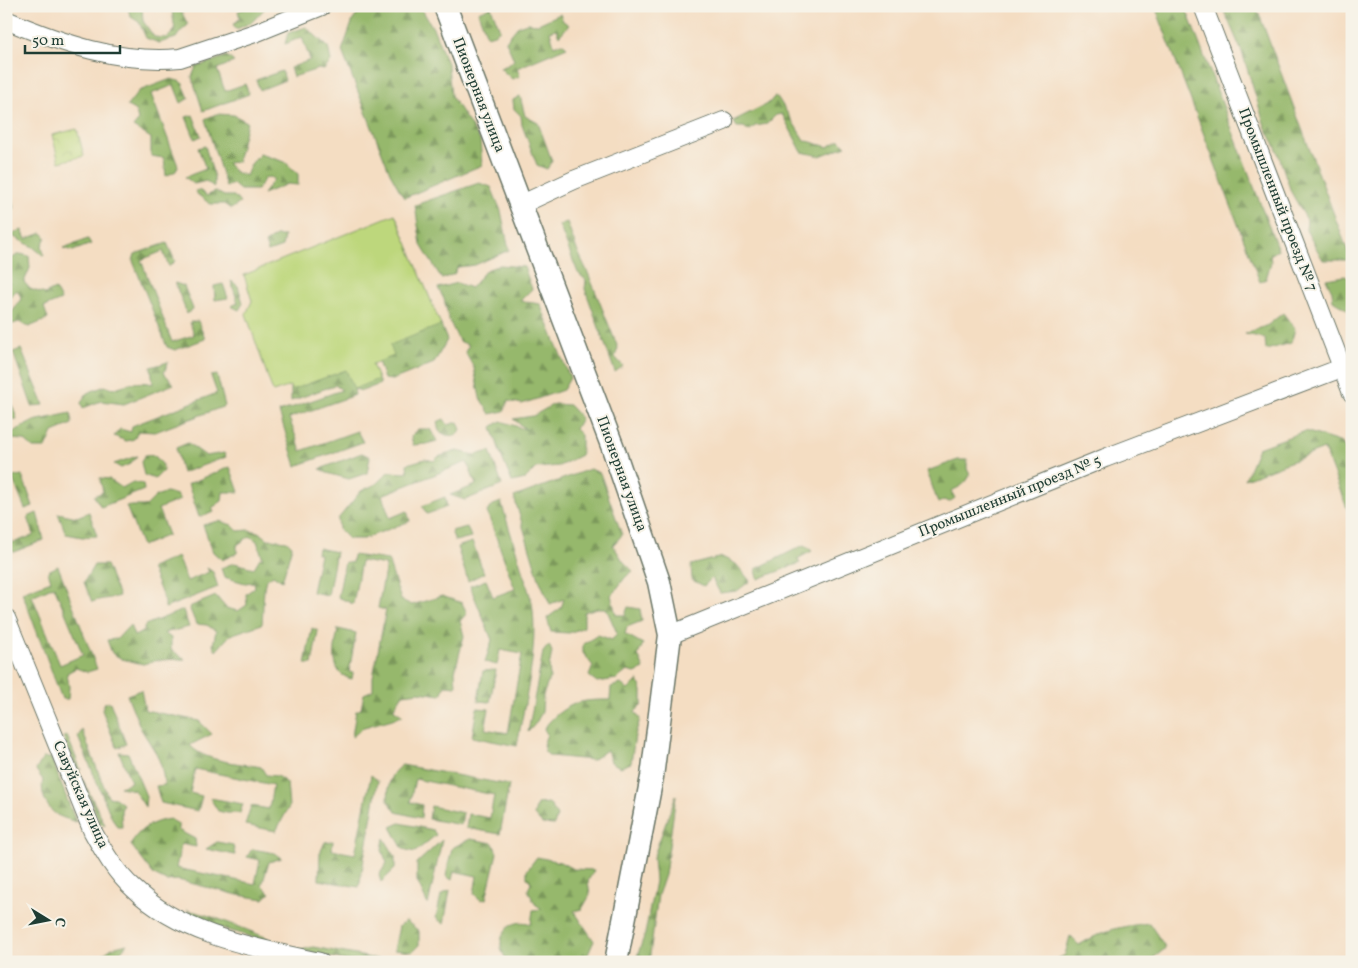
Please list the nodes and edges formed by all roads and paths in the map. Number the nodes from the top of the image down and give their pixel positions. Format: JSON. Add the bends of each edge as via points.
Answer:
{"nodes":[{"id":1,"x":322,"y":6,"type":"edge"},
{"id":2,"x":444,"y":6,"type":"edge"},
{"id":3,"x":1203,"y":6,"type":"edge"},
{"id":4,"x":6,"y":20,"type":"edge"},
{"id":5,"x":724,"y":121,"type":"dead end"},
{"id":6,"x":520,"y":206,"type":"junction"},
{"id":7,"x":1347,"y":366,"type":"edge"},
{"id":8,"x":1352,"y":393,"type":"edge"},
{"id":9,"x":6,"y":618,"type":"edge"},
{"id":10,"x":670,"y":635,"type":"junction"},
{"id":11,"x":320,"y":962,"type":"edge"},
{"id":12,"x":616,"y":962,"type":"edge"}],
"edges":[{"from":1,"to":4,"type":"street","via":[[255,33],[171,59],[106,54]]},
{"from":2,"to":6,"type":"main road","name":"Пионерная улица"},
{"from":3,"to":7,"type":"street","name":"Промышленный проезд № 7"},
{"from":5,"to":6,"type":"street","via":[[574,180]]},
{"from":6,"to":10,"type":"main road","name":"Пионерная улица","via":[[644,536],[659,582]]},
{"from":7,"to":8,"type":"street","name":"Промышленный проезд № 7"},
{"from":7,"to":10,"type":"street","name":"Промышленный проезд № 5","via":[[1105,458]]},
{"from":9,"to":11,"type":"street","name":"Савуйская улица","via":[[93,832],[105,854],[132,888],[188,925],[258,948]]},
{"from":10,"to":12,"type":"main road","name":"Пионерная улица","via":[[652,777]]}]}
